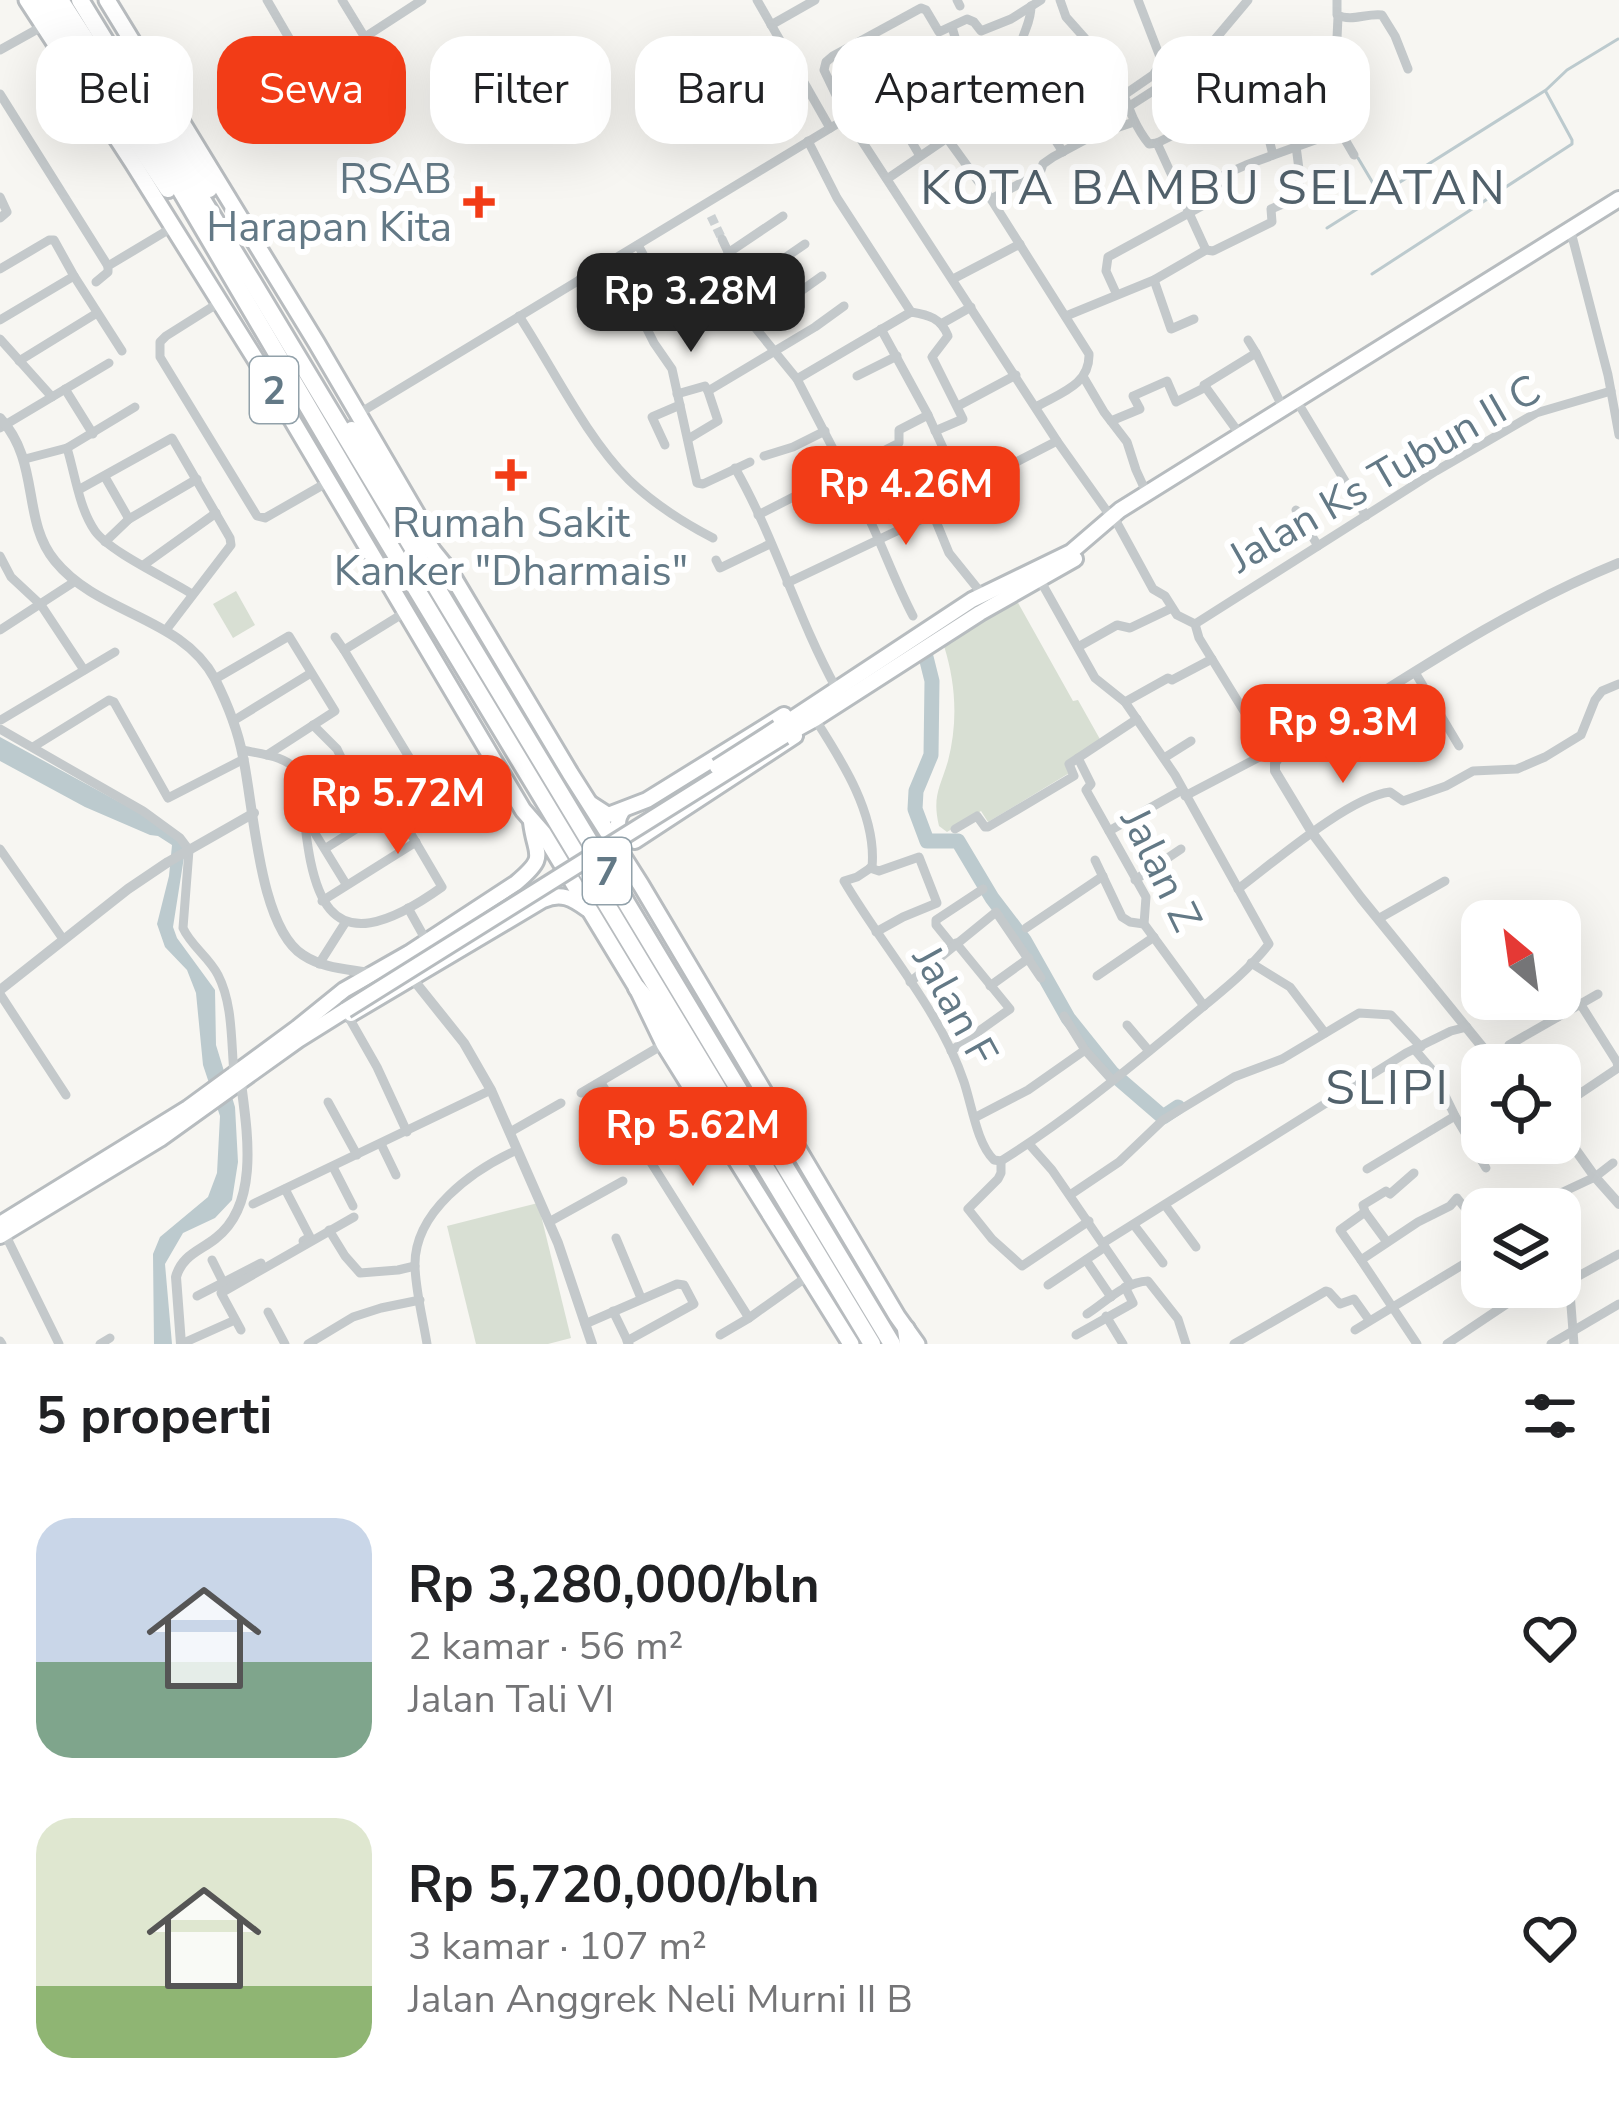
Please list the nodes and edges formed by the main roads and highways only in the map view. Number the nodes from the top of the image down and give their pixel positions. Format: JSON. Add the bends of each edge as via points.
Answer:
{"nodes":[{"id":1,"x":27,"y":0,"type":"edge"},
{"id":2,"x":43,"y":0,"type":"edge"},
{"id":3,"x":93,"y":0,"type":"edge"},
{"id":4,"x":107,"y":0,"type":"edge"},
{"id":5,"x":69,"y":4,"type":"edge"},
{"id":6,"x":1619,"y":200,"type":"edge"},
{"id":7,"x":1619,"y":210,"type":"edge"},
{"id":8,"x":214,"y":233,"type":"junction"},
{"id":9,"x":232,"y":279,"type":"junction"},
{"id":10,"x":253,"y":281,"type":"junction"},
{"id":11,"x":266,"y":376,"type":"junction"},
{"id":12,"x":322,"y":399,"type":"junction"},
{"id":13,"x":1114,"y":520,"type":"junction"},
{"id":14,"x":364,"y":549,"type":"junction"},
{"id":15,"x":450,"y":573,"type":"junction"},
{"id":16,"x":441,"y":613,"type":"junction"},
{"id":17,"x":816,"y":702,"type":"junction"},
{"id":18,"x":814,"y":723,"type":"junction"},
{"id":19,"x":781,"y":732,"type":"junction"},
{"id":20,"x":486,"y":760,"type":"junction"},
{"id":21,"x":586,"y":800,"type":"junction"},
{"id":22,"x":623,"y":810,"type":"junction"},
{"id":23,"x":531,"y":822,"type":"junction"},
{"id":24,"x":641,"y":837,"type":"junction"},
{"id":25,"x":634,"y":875,"type":"junction"},
{"id":26,"x":516,"y":883,"type":"junction"},
{"id":27,"x":533,"y":905,"type":"junction"},
{"id":28,"x":590,"y":910,"type":"junction"},
{"id":29,"x":637,"y":988,"type":"junction"},
{"id":30,"x":345,"y":1004,"type":"junction"},
{"id":31,"x":767,"y":1170,"type":"junction"},
{"id":32,"x":2,"y":1231,"type":"edge"},
{"id":33,"x":910,"y":1339,"type":"edge"},
{"id":34,"x":851,"y":1344,"type":"edge"},
{"id":35,"x":872,"y":1344,"type":"edge"},
{"id":36,"x":892,"y":1344,"type":"edge"}],
"edges":[{"from":1,"to":11,"type":"highway","number":"2"},
{"from":2,"to":9,"type":"highway"},
{"from":3,"to":10,"type":"highway","via":[[229,222]]},
{"from":4,"to":15,"type":"highway","number":"2"},
{"from":5,"to":8,"type":"highway","number":"7"},
{"from":6,"to":13,"type":"main road"},
{"from":7,"to":13,"type":"main road"},
{"from":8,"to":9,"type":"highway","number":"7"},
{"from":8,"to":10,"type":"highway","number":"7"},
{"from":9,"to":16,"type":"highway","number":"7"},
{"from":10,"to":12,"type":"highway","number":"7"},
{"from":11,"to":14,"type":"highway","number":"2"},
{"from":11,"to":14,"type":"highway","via":[[268,397]]},
{"from":12,"to":15,"type":"highway","via":[[362,443]]},
{"from":12,"to":16,"type":"highway","number":"7"},
{"from":13,"to":17,"type":"main road"},
{"from":13,"to":18,"type":"main road","via":[[1076,558]]},
{"from":14,"to":20,"type":"highway","number":"2"},
{"from":14,"to":20,"type":"highway"},
{"from":15,"to":21,"type":"highway","number":"2"},
{"from":16,"to":31,"type":"highway","number":"7"},
{"from":16,"to":36,"type":"highway","number":"7"},
{"from":17,"to":19,"type":"main road"},
{"from":17,"to":22,"type":"main road"},
{"from":18,"to":19,"type":"main road"},
{"from":18,"to":24,"type":"main road"},
{"from":19,"to":30,"type":"main road","bridge":true},
{"from":20,"to":23,"type":"highway","number":"2"},
{"from":21,"to":22,"type":"main road","via":[[604,814]]},
{"from":21,"to":25,"type":"highway","number":"2"},
{"from":22,"to":24,"type":"main road","via":[[622,836]]},
{"from":23,"to":26,"type":"main road","via":[[538,858]]},
{"from":23,"to":28,"type":"highway","number":"2"},
{"from":24,"to":25,"type":"main road"},
{"from":25,"to":33,"type":"highway","number":"2"},
{"from":26,"to":27,"type":"main road","via":[[530,886]]},
{"from":26,"to":30,"type":"main road","via":[[374,974]]},
{"from":27,"to":28,"type":"main road","via":[[562,896]]},
{"from":27,"to":30,"type":"main road","via":[[412,978]]},
{"from":28,"to":29,"type":"highway","number":"2"},
{"from":29,"to":31,"type":"highway","via":[[738,1142]]},
{"from":29,"to":34,"type":"highway","number":"2"},
{"from":30,"to":32,"type":"main road"},
{"from":31,"to":35,"type":"highway","number":"7"}]}
